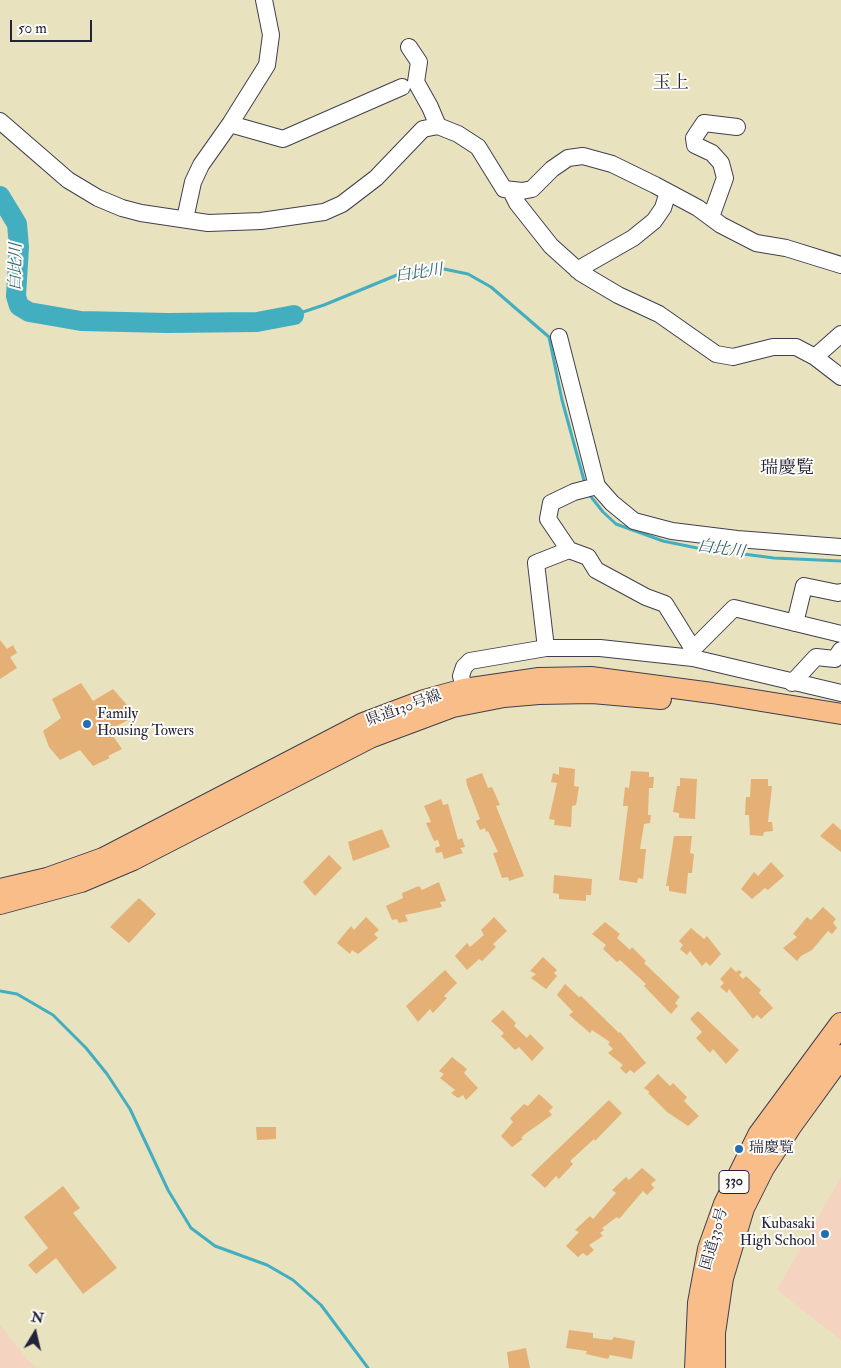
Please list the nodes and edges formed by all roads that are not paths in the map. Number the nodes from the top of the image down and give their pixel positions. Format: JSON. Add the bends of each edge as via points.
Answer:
{"nodes":[{"id":1,"x":264,"y":0,"type":"edge"},
{"id":2,"x":409,"y":47,"type":"dead end"},
{"id":3,"x":402,"y":87,"type":"dead end"},
{"id":4,"x":0,"y":121,"type":"edge"},
{"id":5,"x":230,"y":124,"type":"junction"},
{"id":6,"x":438,"y":126,"type":"junction"},
{"id":7,"x":737,"y":127,"type":"dead end"},
{"id":8,"x":510,"y":190,"type":"junction"},
{"id":9,"x":668,"y":192,"type":"junction"},
{"id":10,"x":711,"y":217,"type":"junction"},
{"id":11,"x":185,"y":219,"type":"junction"},
{"id":12,"x":841,"y":265,"type":"edge"},
{"id":13,"x":577,"y":270,"type":"junction"},
{"id":14,"x":841,"y":334,"type":"edge"},
{"id":15,"x":559,"y":337,"type":"dead end"},
{"id":16,"x":815,"y":357,"type":"junction"},
{"id":17,"x":841,"y":376,"type":"edge"},
{"id":18,"x":590,"y":488,"type":"junction"},
{"id":19,"x":841,"y":547,"type":"edge"},
{"id":20,"x":569,"y":550,"type":"junction"},
{"id":21,"x":841,"y":592,"type":"edge"},
{"id":22,"x":795,"y":623,"type":"junction"},
{"id":23,"x":841,"y":634,"type":"edge"},
{"id":24,"x":546,"y":648,"type":"junction"},
{"id":25,"x":841,"y":650,"type":"edge"},
{"id":26,"x":693,"y":654,"type":"junction"},
{"id":27,"x":792,"y":683,"type":"junction"},
{"id":28,"x":841,"y":692,"type":"edge"},
{"id":29,"x":466,"y":696,"type":"junction"},
{"id":30,"x":841,"y":714,"type":"edge"},
{"id":31,"x":841,"y":728,"type":"edge"},
{"id":32,"x":0,"y":889,"type":"edge"},
{"id":33,"x":0,"y":904,"type":"edge"},
{"id":34,"x":841,"y":1024,"type":"edge"},
{"id":35,"x":841,"y":1056,"type":"edge"},
{"id":36,"x":696,"y":1368,"type":"edge"},
{"id":37,"x":714,"y":1368,"type":"edge"}],
"edges":[{"from":1,"to":5,"type":"street","via":[[271,35],[270,56]]},
{"from":2,"to":6,"type":"street","via":[[419,62],[416,82]]},
{"from":3,"to":5,"type":"street","via":[[283,139]]},
{"from":4,"to":11,"type":"street","via":[[68,180],[98,198],[142,213]]},
{"from":5,"to":11,"type":"street","via":[[201,165]]},
{"from":6,"to":8,"type":"street","via":[[478,147],[500,184]]},
{"from":6,"to":11,"type":"street","via":[[424,129],[376,178],[342,204],[324,212],[239,222],[208,223]]},
{"from":7,"to":10,"type":"street","via":[[704,123],[694,138],[695,145],[712,153],[720,163],[725,178]]},
{"from":8,"to":9,"type":"street","via":[[522,192],[532,189],[568,158],[583,156],[612,164]]},
{"from":8,"to":13,"type":"street","via":[[551,246]]},
{"from":9,"to":10,"type":"street"},
{"from":9,"to":13,"type":"street","via":[[654,221],[633,238]]},
{"from":10,"to":12,"type":"street","via":[[756,243],[786,248]]},
{"from":13,"to":16,"type":"street","via":[[659,314],[716,354],[733,357],[784,346],[796,347]]},
{"from":14,"to":16,"type":"street"},
{"from":15,"to":18,"type":"street"},
{"from":16,"to":17,"type":"street"},
{"from":18,"to":19,"type":"street","via":[[634,520],[672,531]]},
{"from":18,"to":20,"type":"street","via":[[551,503],[548,519]]},
{"from":20,"to":24,"type":"street","via":[[536,563]]},
{"from":20,"to":26,"type":"street","via":[[588,557],[596,570],[665,604]]},
{"from":21,"to":22,"type":"street","via":[[804,586]]},
{"from":22,"to":23,"type":"street"},
{"from":22,"to":26,"type":"street","via":[[734,608]]},
{"from":24,"to":26,"type":"street"},
{"from":24,"to":29,"type":"street","via":[[470,661],[461,676]]},
{"from":25,"to":27,"type":"street","via":[[835,659],[816,657]]},
{"from":26,"to":27,"type":"street"},
{"from":27,"to":28,"type":"street"},
{"from":29,"to":30,"type":"main road","name":"県道130号線","via":[[539,678],[591,677]]},
{"from":29,"to":31,"type":"main road","name":"県道130号線","via":[[592,693],[685,702]]},
{"from":29,"to":32,"type":"main road","name":"県道130号線","via":[[424,700],[363,723],[103,858],[47,878]]},
{"from":29,"to":33,"type":"main road","name":"県道130号線","via":[[370,738],[133,860],[81,882]]},
{"from":34,"to":36,"type":"highway","name":"国道330号","number":"330","via":[[759,1135],[725,1204],[709,1249],[699,1303]]},
{"from":35,"to":37,"type":"highway","name":"国道330号","number":"330","via":[[791,1125],[743,1208],[722,1278],[714,1333]]}]}
